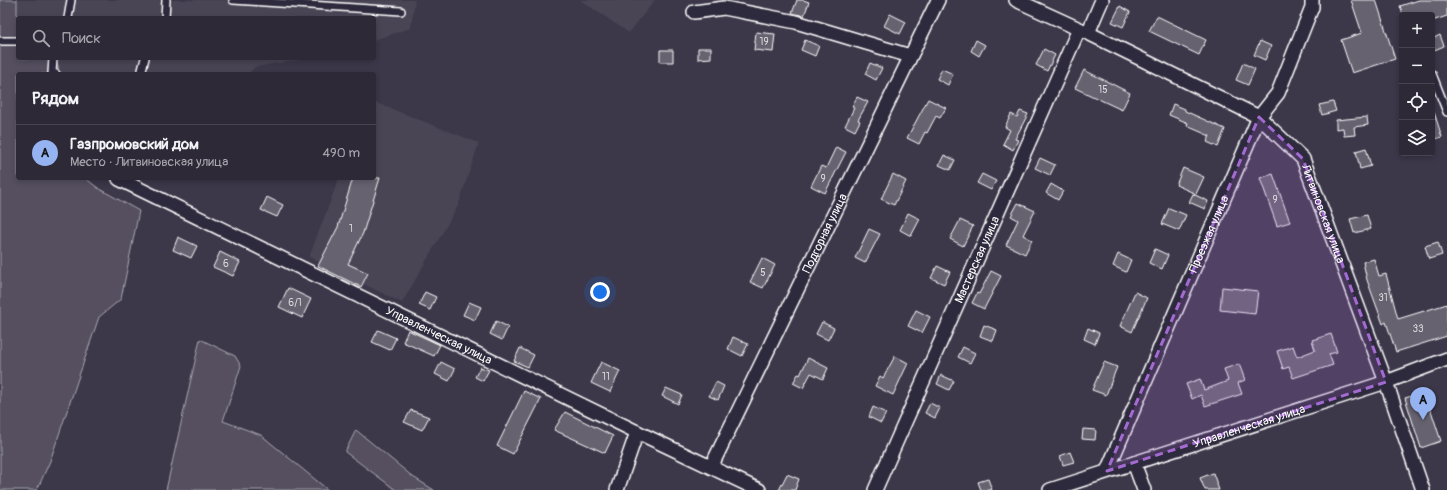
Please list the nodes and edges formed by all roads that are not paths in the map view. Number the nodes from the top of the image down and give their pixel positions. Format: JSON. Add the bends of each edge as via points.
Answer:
{"nodes":[{"id":1,"x":71,"y":0,"type":"edge"},
{"id":2,"x":166,"y":0,"type":"edge"},
{"id":3,"x":233,"y":0,"type":"edge"},
{"id":4,"x":938,"y":0,"type":"edge"},
{"id":5,"x":1016,"y":0,"type":"edge"},
{"id":6,"x":1102,"y":0,"type":"edge"},
{"id":7,"x":1312,"y":0,"type":"edge"},
{"id":8,"x":401,"y":11,"type":"dead end"},
{"id":9,"x":694,"y":12,"type":"dead end"},
{"id":10,"x":68,"y":16,"type":"edge"},
{"id":11,"x":165,"y":16,"type":"edge"},
{"id":12,"x":1084,"y":31,"type":"junction"},
{"id":13,"x":0,"y":41,"type":"edge"},
{"id":14,"x":16,"y":41,"type":"edge"},
{"id":15,"x":910,"y":56,"type":"junction"},
{"id":16,"x":53,"y":60,"type":"edge"},
{"id":17,"x":144,"y":60,"type":"edge"},
{"id":18,"x":52,"y":72,"type":"edge"},
{"id":19,"x":142,"y":72,"type":"edge"},
{"id":20,"x":1435,"y":82,"type":"edge"},
{"id":21,"x":1447,"y":112,"type":"edge"},
{"id":22,"x":1259,"y":116,"type":"junction"},
{"id":23,"x":121,"y":180,"type":"edge"},
{"id":24,"x":1447,"y":359,"type":"edge"},
{"id":25,"x":1386,"y":382,"type":"junction"},
{"id":26,"x":637,"y":432,"type":"junction"},
{"id":27,"x":1134,"y":463,"type":"junction"},
{"id":28,"x":711,"y":467,"type":"junction"},
{"id":29,"x":1107,"y":471,"type":"junction"},
{"id":30,"x":617,"y":490,"type":"edge"},
{"id":31,"x":759,"y":490,"type":"edge"},
{"id":32,"x":875,"y":490,"type":"edge"},
{"id":33,"x":1050,"y":490,"type":"edge"},
{"id":34,"x":1144,"y":490,"type":"edge"},
{"id":35,"x":1423,"y":490,"type":"edge"}],
"edges":[{"from":1,"to":10,"type":"lane"},
{"from":2,"to":11,"type":"lane"},
{"from":3,"to":8,"type":"lane"},
{"from":4,"to":15,"type":"street","name":"Подгорная улица"},
{"from":5,"to":12,"type":"street","name":"Литвиновская улица"},
{"from":6,"to":12,"type":"street","name":"Мастерская улица"},
{"from":7,"to":22,"type":"street","name":"Проезжая улица","via":[[1312,7],[1278,93]]},
{"from":9,"to":15,"type":"street","via":[[724,8],[796,22]]},
{"from":12,"to":22,"type":"street","name":"Литвиновская улица"},
{"from":12,"to":32,"type":"street","name":"Мастерская улица"},
{"from":13,"to":14,"type":"lane"},
{"from":15,"to":28,"type":"street","name":"Подгорная улица"},
{"from":16,"to":18,"type":"lane"},
{"from":17,"to":19,"type":"lane"},
{"from":20,"to":21,"type":"lane"},
{"from":22,"to":25,"type":"street","name":"Литвиновская улица","via":[[1303,159]]},
{"from":22,"to":29,"type":"street","name":"Проезжая улица"},
{"from":23,"to":26,"type":"street","name":"Управленческая улица"},
{"from":24,"to":25,"type":"street","name":"Управленческая улица"},
{"from":25,"to":27,"type":"street","name":"Управленческая улица"},
{"from":25,"to":35,"type":"street","name":"Литвиновская улица"},
{"from":26,"to":28,"type":"street","name":"Управленческая улица"},
{"from":26,"to":30,"type":"street"},
{"from":27,"to":29,"type":"street","name":"Управленческая улица"},
{"from":27,"to":34,"type":"street"},
{"from":28,"to":31,"type":"street","name":"Управленческая улица"},
{"from":29,"to":33,"type":"street","name":"Управленческая улица"}]}
